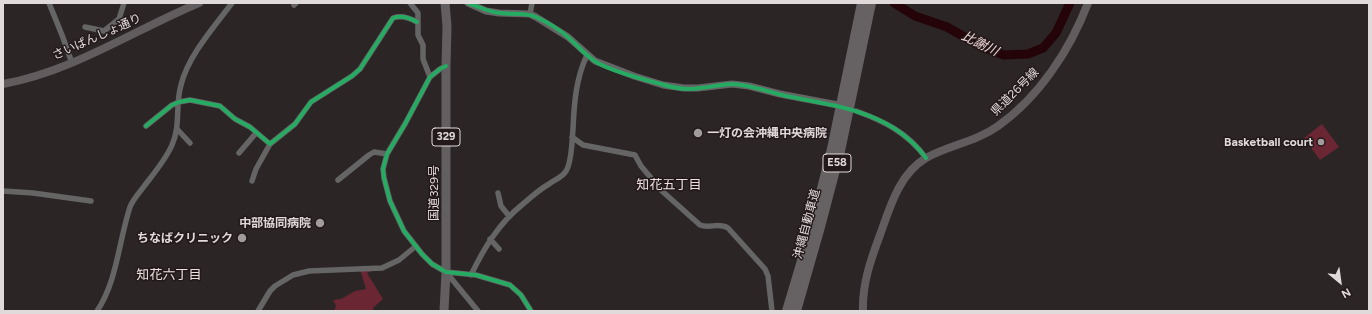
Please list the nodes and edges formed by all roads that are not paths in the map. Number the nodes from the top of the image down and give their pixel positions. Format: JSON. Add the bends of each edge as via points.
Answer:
{"nodes":[{"id":1,"x":49,"y":3,"type":"edge"},
{"id":2,"x":124,"y":3,"type":"edge"},
{"id":3,"x":199,"y":3,"type":"edge"},
{"id":4,"x":232,"y":3,"type":"edge"},
{"id":5,"x":410,"y":3,"type":"edge"},
{"id":6,"x":445,"y":3,"type":"edge"},
{"id":7,"x":468,"y":3,"type":"edge"},
{"id":8,"x":532,"y":3,"type":"edge"},
{"id":9,"x":862,"y":3,"type":"edge"},
{"id":10,"x":1088,"y":3,"type":"edge"},
{"id":11,"x":478,"y":5,"type":"edge"},
{"id":12,"x":867,"y":10,"type":"edge"},
{"id":13,"x":530,"y":14,"type":"junction"},
{"id":14,"x":417,"y":22,"type":"junction"},
{"id":15,"x":85,"y":27,"type":"dead end"},
{"id":16,"x":586,"y":55,"type":"junction"},
{"id":17,"x":72,"y":63,"type":"junction"},
{"id":18,"x":446,"y":66,"type":"junction"},
{"id":19,"x":430,"y":77,"type":"junction"},
{"id":20,"x":3,"y":84,"type":"edge"},
{"id":21,"x":179,"y":102,"type":"junction"},
{"id":22,"x":838,"y":105,"type":"dead end"},
{"id":23,"x":856,"y":111,"type":"dead end"},
{"id":24,"x":146,"y":126,"type":"dead end"},
{"id":25,"x":177,"y":129,"type":"junction"},
{"id":26,"x":256,"y":133,"type":"junction"},
{"id":27,"x":572,"y":137,"type":"junction"},
{"id":28,"x":190,"y":143,"type":"dead end"},
{"id":29,"x":270,"y":144,"type":"junction"},
{"id":30,"x":239,"y":153,"type":"dead end"},
{"id":31,"x":387,"y":154,"type":"junction"},
{"id":32,"x":926,"y":158,"type":"junction"},
{"id":33,"x":252,"y":180,"type":"dead end"},
{"id":34,"x":338,"y":180,"type":"dead end"},
{"id":35,"x":3,"y":192,"type":"edge"},
{"id":36,"x":498,"y":193,"type":"dead end"},
{"id":37,"x":90,"y":201,"type":"dead end"},
{"id":38,"x":509,"y":216,"type":"junction"},
{"id":39,"x":490,"y":239,"type":"junction"},
{"id":40,"x":416,"y":246,"type":"junction"},
{"id":41,"x":499,"y":249,"type":"dead end"},
{"id":42,"x":446,"y":272,"type":"junction"},
{"id":43,"x":471,"y":275,"type":"junction"},
{"id":44,"x":97,"y":311,"type":"edge"},
{"id":45,"x":258,"y":311,"type":"edge"},
{"id":46,"x":444,"y":311,"type":"edge"},
{"id":47,"x":478,"y":311,"type":"edge"},
{"id":48,"x":531,"y":311,"type":"edge"},
{"id":49,"x":772,"y":311,"type":"edge"},
{"id":50,"x":787,"y":311,"type":"edge"},
{"id":51,"x":796,"y":311,"type":"edge"},
{"id":52,"x":863,"y":311,"type":"edge"}],
"edges":[{"from":1,"to":17,"type":"street"},
{"from":2,"to":15,"type":"street","via":[[118,19],[104,31]]},
{"from":3,"to":17,"type":"main road","name":"さいばんしょ通り"},
{"from":4,"to":21,"type":"street","via":[[184,74]]},
{"from":5,"to":14,"type":"street","via":[[418,13]]},
{"from":6,"to":18,"type":"highway","name":"国道329号","number":"329"},
{"from":7,"to":11,"type":"street"},
{"from":8,"to":13,"type":"street"},
{"from":9,"to":12,"type":"highway","name":"沖縄自動車道","number":"E58"},
{"from":10,"to":32,"type":"main road","name":"県道26号線","via":[[1077,29],[1050,74],[1027,100],[990,132]]},
{"from":11,"to":13,"type":"street","via":[[486,11],[499,14]]},
{"from":12,"to":50,"type":"highway","name":"沖縄自動車道","number":"E58","via":[[813,224]]},
{"from":12,"to":51,"type":"highway","name":"沖縄自動車道","number":"E58","via":[[840,151]]},
{"from":13,"to":16,"type":"street","via":[[559,30]]},
{"from":14,"to":19,"type":"street","via":[[418,35],[423,45],[423,59]]},
{"from":14,"to":29,"type":"street","via":[[406,18],[393,18],[360,69],[311,102],[295,124]]},
{"from":16,"to":22,"type":"street","via":[[600,64],[668,86],[698,88],[732,84]]},
{"from":16,"to":27,"type":"street","via":[[578,77]]},
{"from":17,"to":20,"type":"main road","name":"さいばんしょ通り"},
{"from":18,"to":19,"type":"street"},
{"from":18,"to":42,"type":"highway","name":"国道329号","number":"329"},
{"from":19,"to":31,"type":"street"},
{"from":21,"to":24,"type":"street"},
{"from":21,"to":25,"type":"street"},
{"from":21,"to":26,"type":"street","via":[[190,100],[220,106]]},
{"from":23,"to":32,"type":"street","via":[[889,124]]},
{"from":25,"to":28,"type":"street"},
{"from":25,"to":44,"type":"street","via":[[172,145],[132,202],[104,302]]},
{"from":26,"to":29,"type":"street"},
{"from":26,"to":30,"type":"street"},
{"from":27,"to":38,"type":"street","via":[[566,172]]},
{"from":27,"to":49,"type":"street","via":[[583,145],[635,155],[662,191],[700,225],[722,225],[728,228],[765,269]]},
{"from":29,"to":33,"type":"street"},
{"from":31,"to":34,"type":"street","via":[[374,152]]},
{"from":31,"to":40,"type":"street","via":[[384,178],[390,201],[404,231]]},
{"from":32,"to":52,"type":"main road","name":"県道26号線","via":[[908,174],[891,203],[864,287]]},
{"from":35,"to":37,"type":"street","via":[[33,193]]},
{"from":36,"to":38,"type":"street","via":[[501,206]]},
{"from":38,"to":39,"type":"street"},
{"from":39,"to":41,"type":"street"},
{"from":39,"to":43,"type":"street"},
{"from":40,"to":42,"type":"street","via":[[432,264]]},
{"from":40,"to":45,"type":"street","via":[[399,260],[382,268],[309,271],[293,275],[270,291]]},
{"from":42,"to":43,"type":"street"},
{"from":42,"to":46,"type":"highway","name":"国道329号","number":"329"},
{"from":42,"to":47,"type":"street"},
{"from":43,"to":48,"type":"street","via":[[510,285],[521,295]]}]}
